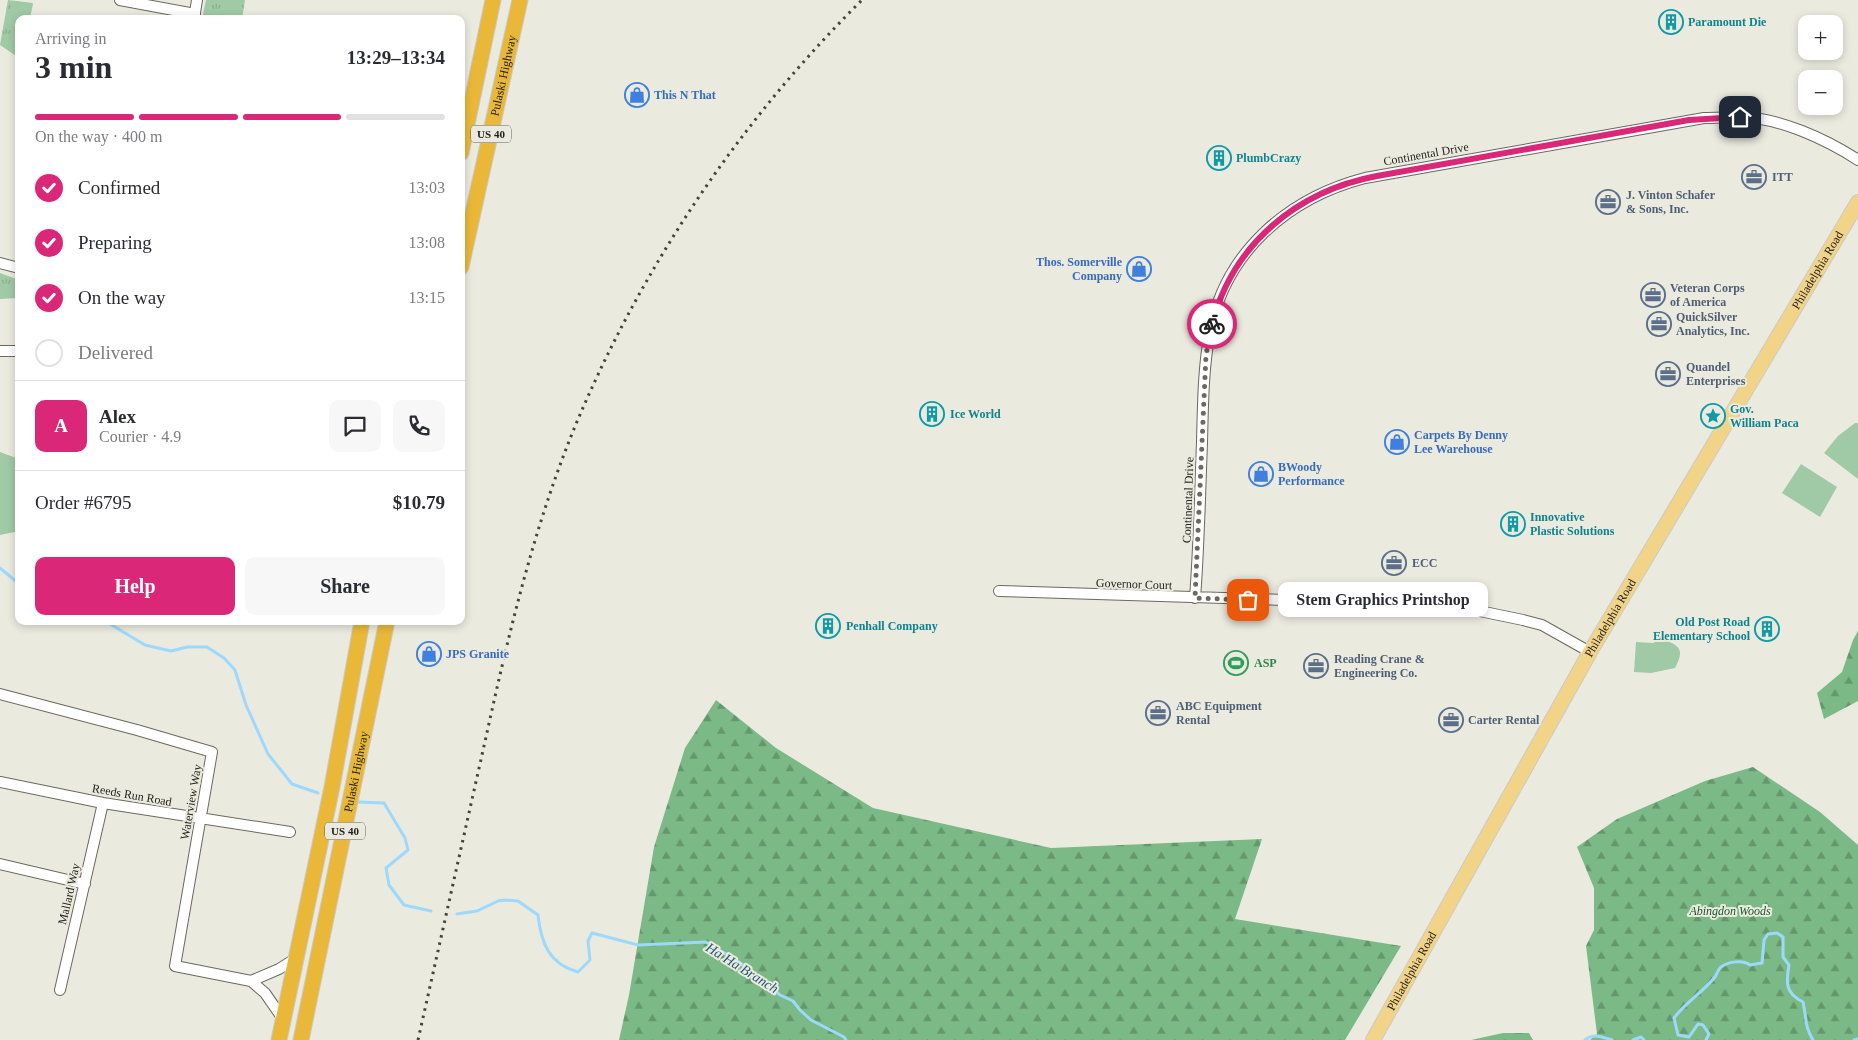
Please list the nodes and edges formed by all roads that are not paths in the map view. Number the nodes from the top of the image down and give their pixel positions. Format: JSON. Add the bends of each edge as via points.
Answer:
{"nodes":[{"id":1,"x":120,"y":0,"type":"edge"},
{"id":2,"x":197,"y":0,"type":"edge"},
{"id":3,"x":493,"y":0,"type":"edge"},
{"id":4,"x":520,"y":0,"type":"edge"},
{"id":5,"x":189,"y":15,"type":"edge"},
{"id":6,"x":194,"y":15,"type":"edge"},
{"id":7,"x":465,"y":133,"type":"edge"},
{"id":8,"x":1858,"y":160,"type":"edge"},
{"id":9,"x":1858,"y":202,"type":"edge"},
{"id":10,"x":465,"y":249,"type":"edge"},
{"id":11,"x":0,"y":263,"type":"edge"},
{"id":12,"x":15,"y":267,"type":"edge"},
{"id":13,"x":0,"y":351,"type":"edge"},
{"id":14,"x":15,"y":351,"type":"edge"},
{"id":15,"x":999,"y":590,"type":"dead end"},
{"id":16,"x":1195,"y":598,"type":"junction"},
{"id":17,"x":361,"y":625,"type":"edge"},
{"id":18,"x":386,"y":625,"type":"edge"},
{"id":19,"x":1590,"y":652,"type":"junction"},
{"id":20,"x":0,"y":694,"type":"edge"},
{"id":21,"x":0,"y":782,"type":"edge"},
{"id":22,"x":103,"y":803,"type":"junction"},
{"id":23,"x":200,"y":816,"type":"junction"},
{"id":24,"x":290,"y":832,"type":"dead end"},
{"id":25,"x":0,"y":864,"type":"edge"},
{"id":26,"x":85,"y":884,"type":"junction"},
{"id":27,"x":294,"y":959,"type":"junction"},
{"id":28,"x":251,"y":981,"type":"junction"},
{"id":29,"x":60,"y":990,"type":"dead end"},
{"id":30,"x":283,"y":1019,"type":"junction"},
{"id":31,"x":279,"y":1040,"type":"edge"},
{"id":32,"x":302,"y":1040,"type":"edge"},
{"id":33,"x":1373,"y":1040,"type":"edge"}],
"edges":[{"from":1,"to":5,"type":"street"},
{"from":2,"to":6,"type":"street"},
{"from":3,"to":7,"type":"highway","name":"Pulaski Highway","number":"US 40"},
{"from":4,"to":10,"type":"highway","name":"Pulaski Highway","number":"US 40"},
{"from":8,"to":16,"type":"street","name":"Continental Drive","via":[[1794,128],[1740,117],[1704,118],[1365,178],[1319,193],[1289,211],[1271,225],[1243,256],[1226,284],[1210,330],[1205,372]]},
{"from":9,"to":19,"type":"main road","name":"Philadelphia Road"},
{"from":11,"to":12,"type":"street"},
{"from":13,"to":14,"type":"street"},
{"from":15,"to":16,"type":"street","name":"Governor Court"},
{"from":16,"to":19,"type":"street","name":"Governor Court","via":[[1417,604],[1470,610],[1542,625]]},
{"from":17,"to":27,"type":"highway","name":"Pulaski Highway","number":"US 40","via":[[332,787]]},
{"from":18,"to":32,"type":"highway","name":"Pulaski Highway","number":"US 40"},
{"from":19,"to":33,"type":"main road","name":"Philadelphia Road"},
{"from":20,"to":23,"type":"street","name":"Waterview Way","via":[[212,752]]},
{"from":21,"to":22,"type":"street","name":"Reeds Run Road"},
{"from":22,"to":23,"type":"street","name":"Reeds Run Road"},
{"from":22,"to":26,"type":"street","name":"Mallard Way"},
{"from":23,"to":24,"type":"street","name":"Reeds Run Road"},
{"from":23,"to":28,"type":"street","name":"Waterview Way","via":[[175,966]]},
{"from":25,"to":26,"type":"street"},
{"from":26,"to":29,"type":"street","name":"Mallard Way"},
{"from":27,"to":28,"type":"street"},
{"from":27,"to":30,"type":"highway","name":"Pulaski Highway","number":"US 40"},
{"from":28,"to":30,"type":"street","via":[[266,993]]},
{"from":30,"to":31,"type":"highway","name":"Pulaski Highway","number":"US 40"}]}
